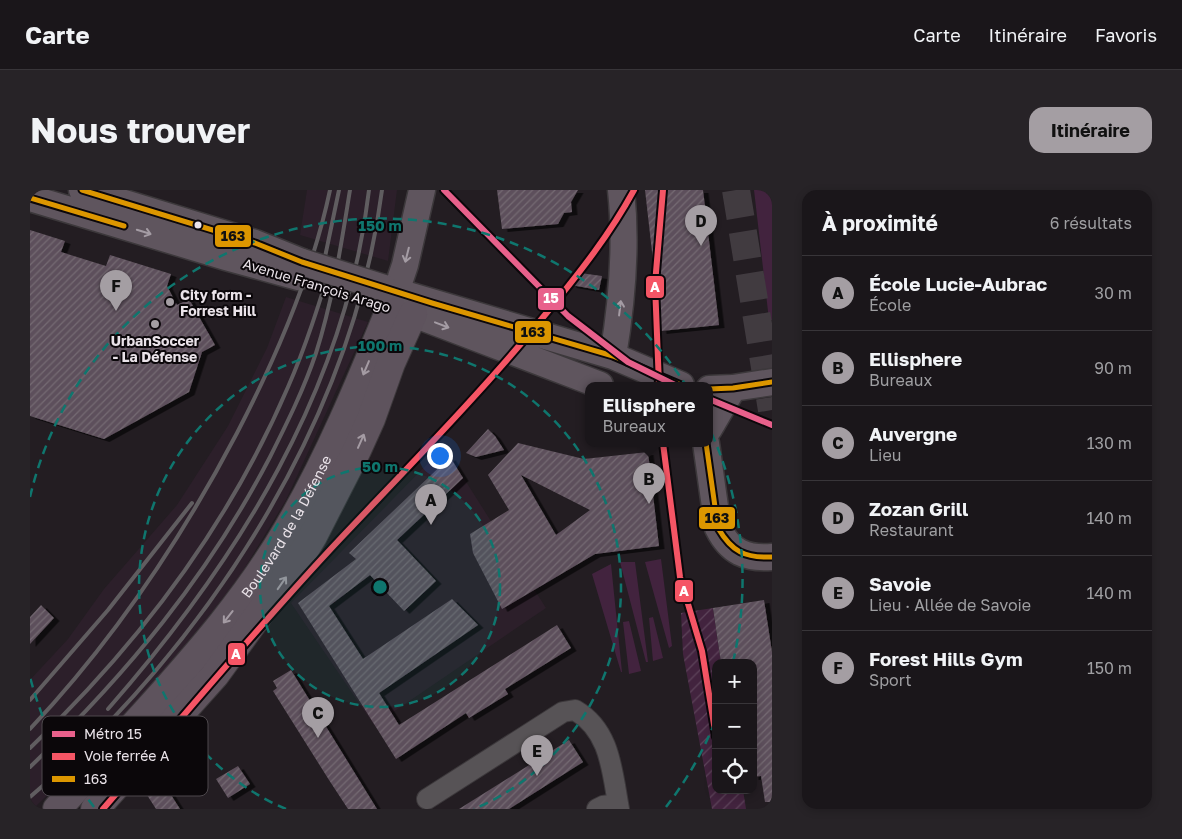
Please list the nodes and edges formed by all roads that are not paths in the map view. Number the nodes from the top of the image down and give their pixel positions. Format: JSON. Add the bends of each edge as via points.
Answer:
{"nodes":[{"id":1,"x":82,"y":190,"type":"edge"},
{"id":2,"x":422,"y":190,"type":"edge"},
{"id":3,"x":621,"y":190,"type":"edge"},
{"id":4,"x":30,"y":198,"type":"edge"},
{"id":5,"x":300,"y":270,"type":"junction"},
{"id":6,"x":393,"y":301,"type":"junction"},
{"id":7,"x":613,"y":356,"type":"junction"},
{"id":8,"x":593,"y":382,"type":"edge"},
{"id":9,"x":674,"y":382,"type":"edge"},
{"id":10,"x":772,"y":382,"type":"edge"},
{"id":11,"x":721,"y":388,"type":"edge"},
{"id":12,"x":713,"y":415,"type":"edge"},
{"id":13,"x":707,"y":447,"type":"edge"},
{"id":14,"x":772,"y":557,"type":"edge"},
{"id":15,"x":141,"y":716,"type":"edge"},
{"id":16,"x":178,"y":716,"type":"edge"},
{"id":17,"x":69,"y":796,"type":"edge"},
{"id":18,"x":107,"y":796,"type":"edge"},
{"id":19,"x":427,"y":799,"type":"dead end"},
{"id":20,"x":618,"y":807,"type":"edge"},
{"id":21,"x":57,"y":809,"type":"edge"},
{"id":22,"x":95,"y":809,"type":"edge"},
{"id":23,"x":597,"y":809,"type":"edge"}],
"edges":[{"from":1,"to":5,"type":"main road","name":"Avenue François Arago","via":[[255,243]]},
{"from":2,"to":6,"type":"main road","name":"Boulevard de la Défense","one_way":true},
{"from":7,"to":3,"type":"main road","one_way":true,"via":[[621,304]]},
{"from":4,"to":5,"type":"main road","name":"Avenue François Arago","one_way":true,"via":[[226,257]]},
{"from":5,"to":6,"type":"main road","name":"Avenue François Arago","bridge":true},
{"from":6,"to":7,"type":"main road","name":"Avenue François Arago","via":[[432,303]]},
{"from":6,"to":8,"type":"main road","name":"Avenue François Arago","one_way":true},
{"from":6,"to":15,"type":"highway","name":"Boulevard de la Défense","one_way":true,"via":[[346,415],[288,529],[248,591]]},
{"from":16,"to":6,"type":"highway","name":"Boulevard de la Défense","one_way":true,"via":[[215,675],[317,529],[371,419],[391,363]]},
{"from":7,"to":9,"type":"main road","name":"Avenue François Arago"},
{"from":10,"to":11,"type":"main road"},
{"from":11,"to":12,"type":"main road"},
{"from":13,"to":14,"type":"main road","via":[[718,528],[724,539],[745,555]]},
{"from":17,"to":21,"type":"highway","name":"Boulevard de la Défense","one_way":true},
{"from":22,"to":18,"type":"highway","name":"Boulevard de la Défense","one_way":true},
{"from":19,"to":20,"type":"street","via":[[563,712],[575,710],[586,716],[608,752]]},
{"from":20,"to":23,"type":"street","via":[[602,806]]}]}
